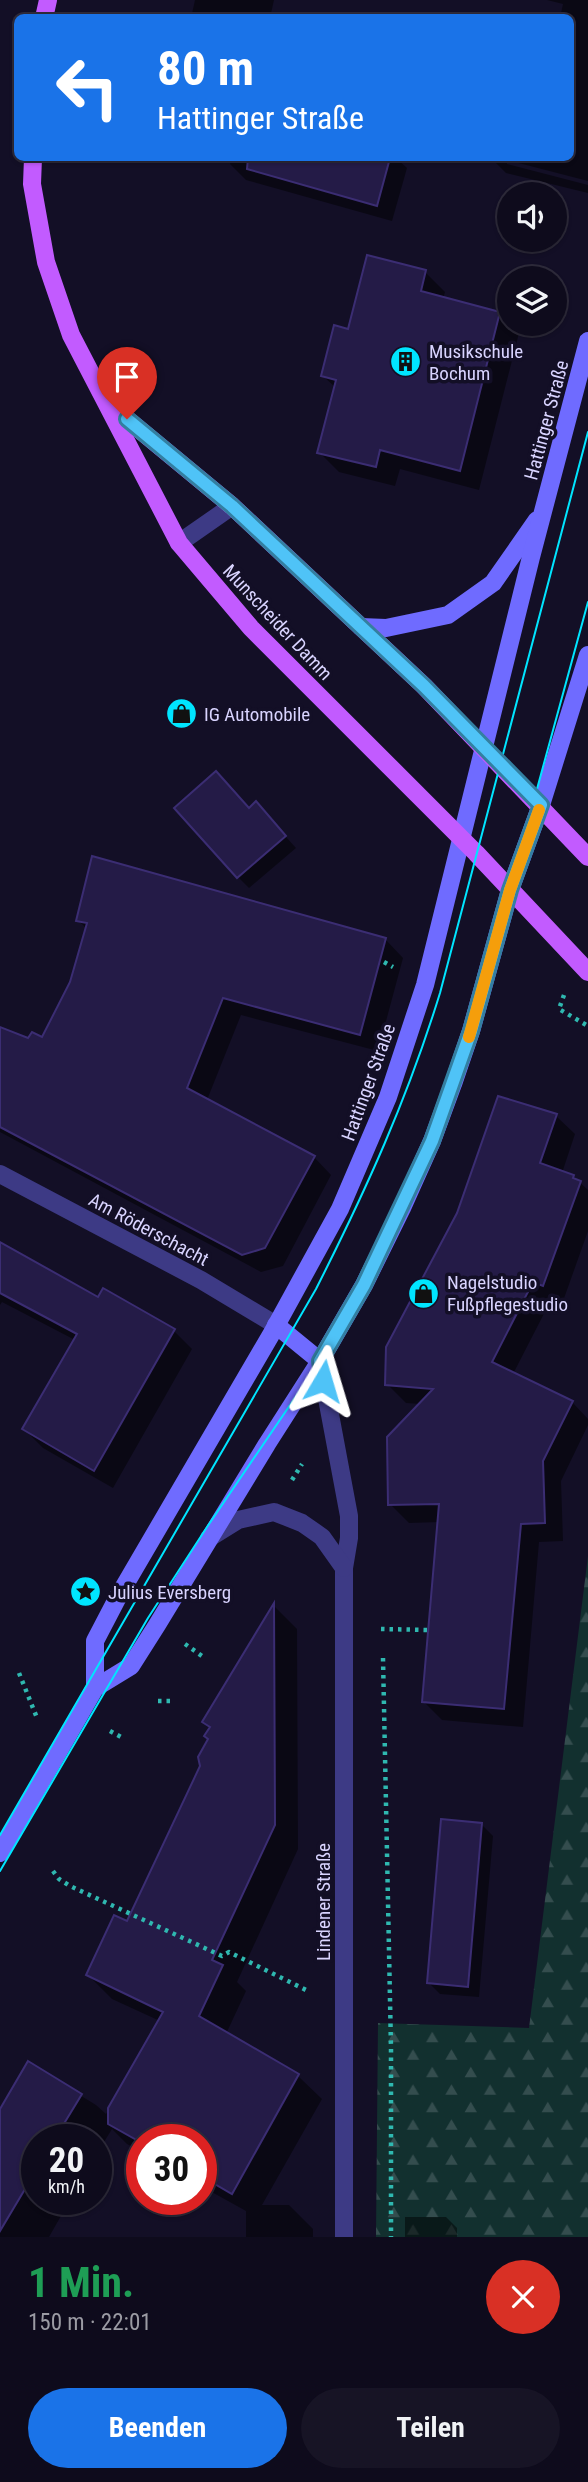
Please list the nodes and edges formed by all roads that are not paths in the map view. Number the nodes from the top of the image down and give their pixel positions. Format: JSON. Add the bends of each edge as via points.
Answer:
{"nodes":[{"id":1,"x":33,"y":161,"type":"edge"},
{"id":2,"x":588,"y":341,"type":"edge"},
{"id":3,"x":106,"y":402,"type":"junction"},
{"id":4,"x":232,"y":506,"type":"junction"},
{"id":5,"x":544,"y":508,"type":"junction"},
{"id":6,"x":179,"y":543,"type":"junction"},
{"id":7,"x":361,"y":627,"type":"junction"},
{"id":8,"x":588,"y":654,"type":"edge"},
{"id":9,"x":483,"y":748,"type":"junction"},
{"id":10,"x":541,"y":805,"type":"junction"},
{"id":11,"x":462,"y":839,"type":"junction"},
{"id":12,"x":588,"y":857,"type":"edge"},
{"id":13,"x":510,"y":890,"type":"junction"},
{"id":14,"x":583,"y":966,"type":"edge"},
{"id":15,"x":0,"y":1174,"type":"edge"},
{"id":16,"x":276,"y":1325,"type":"junction"},
{"id":17,"x":320,"y":1361,"type":"junction"},
{"id":18,"x":209,"y":1538,"type":"junction"},
{"id":19,"x":344,"y":1568,"type":"junction"},
{"id":20,"x":95,"y":1688,"type":"junction"},
{"id":21,"x":0,"y":1853,"type":"edge"},
{"id":22,"x":344,"y":2237,"type":"edge"}],
"edges":[{"from":1,"to":3,"type":"main road","name":"Munscheider Damm","via":[[32,184],[46,262],[71,335]]},
{"from":2,"to":5,"type":"street","name":"Hattinger Straße"},
{"from":3,"to":4,"type":"main road","name":"Munscheider Damm"},
{"from":3,"to":6,"type":"main road","name":"Munscheider Damm"},
{"from":4,"to":6,"type":"street"},
{"from":4,"to":7,"type":"main road","name":"Munscheider Damm"},
{"from":5,"to":7,"type":"street","name":"Hattinger Straße","via":[[493,583],[449,615],[386,628]]},
{"from":5,"to":9,"type":"street","name":"Hattinger Straße"},
{"from":6,"to":11,"type":"main road","name":"Munscheider Damm","via":[[251,628]]},
{"from":7,"to":9,"type":"main road","name":"Munscheider Damm"},
{"from":8,"to":10,"type":"street","name":"Hattinger Straße"},
{"from":9,"to":10,"type":"main road"},
{"from":9,"to":11,"type":"street","name":"Hattinger Straße"},
{"from":10,"to":12,"type":"main road"},
{"from":10,"to":13,"type":"street","name":"Hattinger Straße"},
{"from":11,"to":13,"type":"main road"},
{"from":11,"to":16,"type":"street","name":"Hattinger Straße","via":[[425,985],[388,1097],[340,1209]]},
{"from":13,"to":14,"type":"main road"},
{"from":13,"to":17,"type":"street","name":"Hattinger Straße","via":[[471,1031],[432,1141],[364,1285]]},
{"from":15,"to":16,"type":"street","name":"Am Röderschacht"},
{"from":16,"to":17,"type":"street"},
{"from":16,"to":20,"type":"street","name":"Hattinger Straße","via":[[95,1642]]},
{"from":17,"to":18,"type":"street","name":"Hattinger Straße"},
{"from":17,"to":19,"type":"street","name":"Lindener Straße","via":[[349,1516]]},
{"from":18,"to":19,"type":"street","via":[[238,1520],[274,1513],[302,1523],[322,1537]]},
{"from":18,"to":20,"type":"street","name":"Hattinger Straße","via":[[131,1666]]},
{"from":19,"to":22,"type":"street","name":"Lindener Straße"},
{"from":20,"to":21,"type":"street","name":"Hattinger Straße"}]}
